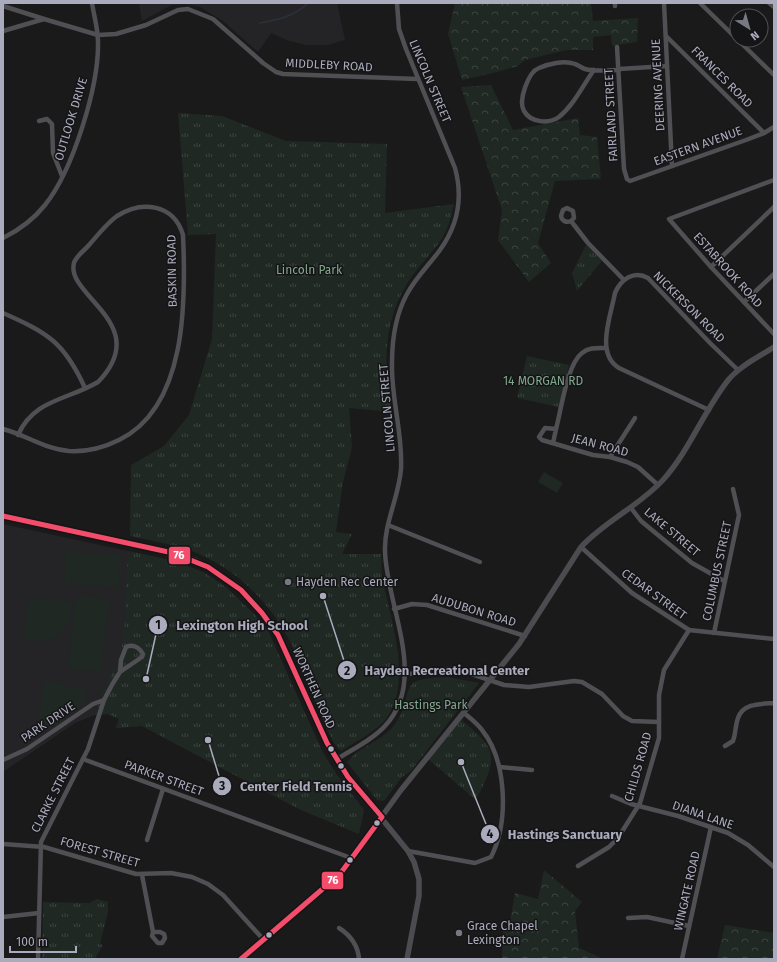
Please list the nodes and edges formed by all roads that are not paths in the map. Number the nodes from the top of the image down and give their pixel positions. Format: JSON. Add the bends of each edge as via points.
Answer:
{"nodes":[{"id":1,"x":92,"y":3,"type":"edge"},
{"id":2,"x":397,"y":3,"type":"edge"},
{"id":3,"x":664,"y":3,"type":"edge"},
{"id":4,"x":700,"y":3,"type":"edge"},
{"id":5,"x":769,"y":3,"type":"edge"},
{"id":6,"x":3,"y":6,"type":"edge"},
{"id":7,"x":774,"y":7,"type":"edge"},
{"id":8,"x":44,"y":19,"type":"junction"},
{"id":9,"x":3,"y":31,"type":"edge"},
{"id":10,"x":729,"y":31,"type":"edge"},
{"id":11,"x":98,"y":35,"type":"junction"},
{"id":12,"x":666,"y":36,"type":"junction"},
{"id":13,"x":618,"y":47,"type":"dead end"},
{"id":14,"x":746,"y":48,"type":"edge"},
{"id":15,"x":667,"y":66,"type":"junction"},
{"id":16,"x":619,"y":69,"type":"junction"},
{"id":17,"x":594,"y":70,"type":"junction"},
{"id":18,"x":774,"y":75,"type":"edge"},
{"id":19,"x":417,"y":79,"type":"junction"},
{"id":20,"x":38,"y":121,"type":"dead end"},
{"id":21,"x":774,"y":126,"type":"edge"},
{"id":22,"x":764,"y":133,"type":"junction"},
{"id":23,"x":672,"y":166,"type":"junction"},
{"id":24,"x":62,"y":176,"type":"junction"},
{"id":25,"x":628,"y":180,"type":"joint"},
{"id":26,"x":774,"y":180,"type":"edge"},
{"id":27,"x":774,"y":208,"type":"edge"},
{"id":28,"x":571,"y":221,"type":"dead end"},
{"id":29,"x":3,"y":238,"type":"edge"},
{"id":30,"x":711,"y":267,"type":"junction"},
{"id":31,"x":774,"y":274,"type":"edge"},
{"id":32,"x":624,"y":280,"type":"junction"},
{"id":33,"x":744,"y":302,"type":"junction"},
{"id":34,"x":3,"y":313,"type":"edge"},
{"id":35,"x":774,"y":334,"type":"edge"},
{"id":36,"x":606,"y":348,"type":"junction"},
{"id":37,"x":774,"y":348,"type":"edge"},
{"id":38,"x":738,"y":370,"type":"junction"},
{"id":39,"x":85,"y":388,"type":"junction"},
{"id":40,"x":709,"y":410,"type":"junction"},
{"id":41,"x":635,"y":418,"type":"dead end"},
{"id":42,"x":3,"y":429,"type":"edge"},
{"id":43,"x":556,"y":429,"type":"junction"},
{"id":44,"x":18,"y":434,"type":"junction"},
{"id":45,"x":553,"y":443,"type":"junction"},
{"id":46,"x":610,"y":457,"type":"junction"},
{"id":47,"x":658,"y":485,"type":"junction"},
{"id":48,"x":733,"y":489,"type":"dead end"},
{"id":49,"x":631,"y":508,"type":"junction"},
{"id":50,"x":3,"y":516,"type":"edge"},
{"id":51,"x":388,"y":525,"type":"junction"},
{"id":52,"x":580,"y":547,"type":"junction"},
{"id":53,"x":480,"y":562,"type":"dead end"},
{"id":54,"x":724,"y":581,"type":"junction"},
{"id":55,"x":394,"y":609,"type":"junction"},
{"id":56,"x":689,"y":630,"type":"junction"},
{"id":57,"x":714,"y":633,"type":"junction"},
{"id":58,"x":525,"y":636,"type":"junction"},
{"id":59,"x":774,"y":639,"type":"edge"},
{"id":60,"x":120,"y":672,"type":"junction"},
{"id":61,"x":405,"y":674,"type":"junction"},
{"id":62,"x":490,"y":680,"type":"junction"},
{"id":63,"x":104,"y":700,"type":"junction"},
{"id":64,"x":774,"y":703,"type":"edge"},
{"id":65,"x":464,"y":713,"type":"junction"},
{"id":66,"x":659,"y":722,"type":"junction"},
{"id":67,"x":725,"y":746,"type":"dead end"},
{"id":68,"x":83,"y":759,"type":"junction"},
{"id":69,"x":337,"y":759,"type":"junction"},
{"id":70,"x":3,"y":760,"type":"edge"},
{"id":71,"x":500,"y":767,"type":"junction"},
{"id":72,"x":532,"y":770,"type":"dead end"},
{"id":73,"x":163,"y":789,"type":"junction"},
{"id":74,"x":612,"y":796,"type":"dead end"},
{"id":75,"x":639,"y":806,"type":"junction"},
{"id":76,"x":382,"y":817,"type":"junction"},
{"id":77,"x":711,"y":828,"type":"junction"},
{"id":78,"x":147,"y":840,"type":"dead end"},
{"id":79,"x":3,"y":844,"type":"edge"},
{"id":80,"x":40,"y":846,"type":"junction"},
{"id":81,"x":408,"y":851,"type":"junction"},
{"id":82,"x":351,"y":858,"type":"junction"},
{"id":83,"x":578,"y":866,"type":"dead end"},
{"id":84,"x":774,"y":867,"type":"edge"},
{"id":85,"x":142,"y":875,"type":"junction"},
{"id":86,"x":39,"y":913,"type":"junction"},
{"id":87,"x":3,"y":917,"type":"edge"},
{"id":88,"x":628,"y":918,"type":"dead end"},
{"id":89,"x":689,"y":926,"type":"junction"},
{"id":90,"x":339,"y":928,"type":"dead end"},
{"id":91,"x":153,"y":932,"type":"dead end"},
{"id":92,"x":263,"y":939,"type":"junction"},
{"id":93,"x":38,"y":959,"type":"edge"},
{"id":94,"x":241,"y":959,"type":"edge"},
{"id":95,"x":359,"y":959,"type":"edge"},
{"id":96,"x":408,"y":959,"type":"edge"},
{"id":97,"x":682,"y":959,"type":"edge"}],
"edges":[{"from":1,"to":11,"type":"street","name":"OUTLOOK DRIVE"},
{"from":2,"to":19,"type":"street","name":"LINCOLN STREET","via":[[399,29]]},
{"from":3,"to":12,"type":"street","name":"DEERING AVENUE"},
{"from":4,"to":10,"type":"street"},
{"from":5,"to":7,"type":"street"},
{"from":6,"to":8,"type":"street"},
{"from":8,"to":9,"type":"street"},
{"from":8,"to":11,"type":"street"},
{"from":11,"to":19,"type":"street","name":"MIDDLEBY ROAD","via":[[133,30],[170,13],[188,9],[215,21],[276,72]]},
{"from":11,"to":24,"type":"street","name":"OUTLOOK DRIVE","via":[[97,66],[90,98]]},
{"from":12,"to":15,"type":"street","name":"DEERING AVENUE"},
{"from":12,"to":22,"type":"street","name":"FRANCES ROAD"},
{"from":13,"to":16,"type":"street","name":"FAIRLAND STREET"},
{"from":14,"to":18,"type":"street"},
{"from":15,"to":16,"type":"street"},
{"from":15,"to":23,"type":"street","name":"DEERING AVENUE"},
{"from":16,"to":17,"type":"street"},
{"from":16,"to":25,"type":"street","name":"FAIRLAND STREET","via":[[624,169]]},
{"from":17,"to":17,"type":"street","via":[[565,62],[533,71],[526,84],[523,111],[541,121],[561,116]]},
{"from":19,"to":51,"type":"street","name":"LINCOLN STREET","via":[[455,168],[459,182],[459,202],[451,232],[406,295],[398,319],[391,373],[401,445],[401,470],[397,496]]},
{"from":20,"to":24,"type":"street","via":[[47,119],[52,124],[54,159]]},
{"from":21,"to":22,"type":"street","name":"EASTERN AVENUE"},
{"from":22,"to":23,"type":"street","name":"EASTERN AVENUE"},
{"from":23,"to":25,"type":"street","name":"EASTERN AVENUE"},
{"from":24,"to":29,"type":"street","name":"OUTLOOK DRIVE","via":[[49,200],[38,213],[18,230]]},
{"from":26,"to":30,"type":"street","name":"ESTABROOK ROAD","via":[[669,218]]},
{"from":27,"to":30,"type":"street"},
{"from":28,"to":32,"type":"street","via":[[588,243]]},
{"from":30,"to":33,"type":"street","name":"ESTABROOK ROAD"},
{"from":31,"to":33,"type":"street"},
{"from":32,"to":36,"type":"street","via":[[616,293]]},
{"from":32,"to":38,"type":"street","name":"NICKERSON ROAD","via":[[639,275],[648,278]]},
{"from":33,"to":35,"type":"street","name":"ESTABROOK ROAD"},
{"from":34,"to":39,"type":"street","via":[[39,329],[55,342],[71,360]]},
{"from":36,"to":40,"type":"street","via":[[615,366]]},
{"from":36,"to":43,"type":"street","via":[[587,349],[574,362]]},
{"from":37,"to":38,"type":"main road"},
{"from":38,"to":40,"type":"main road"},
{"from":39,"to":44,"type":"street","name":"BASKIN ROAD","via":[[37,410],[23,423]]},
{"from":39,"to":44,"type":"street","name":"BASKIN ROAD","via":[[98,382],[109,368],[116,348],[116,336],[106,316],[79,283],[74,272],[74,263],[107,224],[123,213],[142,207],[167,211],[183,235],[182,314],[179,341],[170,375],[153,412],[138,429],[94,450],[57,449]]},
{"from":40,"to":47,"type":"main road","via":[[683,453]]},
{"from":41,"to":46,"type":"street"},
{"from":42,"to":44,"type":"street","name":"BASKIN ROAD"},
{"from":43,"to":45,"type":"street","name":"JEAN ROAD"},
{"from":43,"to":45,"type":"street","name":"JEAN ROAD","via":[[545,428],[539,437]]},
{"from":45,"to":46,"type":"street","name":"JEAN ROAD"},
{"from":46,"to":47,"type":"street","name":"JEAN ROAD","via":[[638,467]]},
{"from":47,"to":49,"type":"main road"},
{"from":48,"to":54,"type":"street","name":"COLUMBUS STREET","via":[[739,515]]},
{"from":49,"to":52,"type":"main road","via":[[592,535]]},
{"from":49,"to":54,"type":"street","name":"LAKE STREET","via":[[641,521],[692,563]]},
{"from":50,"to":69,"type":"main road","name":"WORTHEN ROAD","via":[[173,553],[195,560],[218,573],[241,590],[278,635],[324,737]]},
{"from":51,"to":53,"type":"street"},
{"from":51,"to":55,"type":"street","name":"LINCOLN STREET","via":[[385,558]]},
{"from":52,"to":56,"type":"street","name":"CEDAR STREET","via":[[632,593]]},
{"from":52,"to":58,"type":"main road"},
{"from":54,"to":57,"type":"street","name":"COLUMBUS STREET"},
{"from":55,"to":58,"type":"street","name":"AUDUBON ROAD","via":[[412,604],[427,605]]},
{"from":55,"to":61,"type":"street","name":"LINCOLN STREET","via":[[403,646]]},
{"from":56,"to":57,"type":"street","name":"CEDAR STREET"},
{"from":56,"to":66,"type":"street","name":"CHILDS ROAD","via":[[664,670],[659,695]]},
{"from":57,"to":59,"type":"street","name":"CEDAR STREET"},
{"from":58,"to":62,"type":"main road"},
{"from":60,"to":60,"type":"street","name":"CLARKE STREET","via":[[142,657],[139,648],[126,647]]},
{"from":60,"to":63,"type":"street","name":"CLARKE STREET"},
{"from":61,"to":62,"type":"street","via":[[427,673],[448,668]]},
{"from":61,"to":69,"type":"street","name":"LINCOLN STREET","via":[[397,707],[389,722]]},
{"from":62,"to":65,"type":"main road"},
{"from":62,"to":66,"type":"street","via":[[504,685],[529,687],[582,682],[602,694],[623,716],[632,721]]},
{"from":63,"to":68,"type":"street","name":"CLARKE STREET"},
{"from":63,"to":70,"type":"street","name":"PARK DRIVE","via":[[93,704],[27,749]]},
{"from":64,"to":67,"type":"street","via":[[754,704],[743,710],[738,717],[733,740]]},
{"from":65,"to":71,"type":"street","via":[[482,730]]},
{"from":65,"to":76,"type":"main road"},
{"from":66,"to":75,"type":"street","name":"CHILDS ROAD","via":[[659,738]]},
{"from":68,"to":73,"type":"street","name":"PARKER STREET"},
{"from":68,"to":80,"type":"street","name":"CLARKE STREET"},
{"from":69,"to":76,"type":"main road","name":"WORTHEN ROAD","via":[[348,777]]},
{"from":71,"to":72,"type":"street"},
{"from":71,"to":81,"type":"street","via":[[500,826],[496,847],[491,857],[476,862]]},
{"from":73,"to":78,"type":"street"},
{"from":73,"to":82,"type":"street","name":"PARKER STREET"},
{"from":74,"to":75,"type":"street","name":"DIANA LANE"},
{"from":75,"to":77,"type":"street","name":"DIANA LANE"},
{"from":75,"to":83,"type":"street","name":"CHILDS ROAD","via":[[609,847]]},
{"from":76,"to":81,"type":"main road","name":"WORTHEN ROAD"},
{"from":76,"to":82,"type":"main road"},
{"from":77,"to":84,"type":"street","name":"DIANA LANE","via":[[738,838]]},
{"from":77,"to":89,"type":"street","name":"WINGATE ROAD"},
{"from":79,"to":80,"type":"street","name":"FOREST STREET"},
{"from":80,"to":85,"type":"street","name":"FOREST STREET"},
{"from":80,"to":86,"type":"street","name":"CLARKE STREET"},
{"from":81,"to":96,"type":"main road","name":"WORTHEN ROAD","via":[[419,879],[419,896]]},
{"from":82,"to":92,"type":"main road","via":[[330,884]]},
{"from":85,"to":91,"type":"street"},
{"from":85,"to":92,"type":"street","name":"FOREST STREET","via":[[174,873],[208,884],[227,899]]},
{"from":86,"to":87,"type":"street"},
{"from":86,"to":93,"type":"street","name":"CLARKE STREET"},
{"from":88,"to":89,"type":"street","via":[[647,917]]},
{"from":89,"to":97,"type":"street","name":"WINGATE ROAD"},
{"from":90,"to":95,"type":"street","via":[[354,943]]},
{"from":92,"to":94,"type":"main road"}]}
